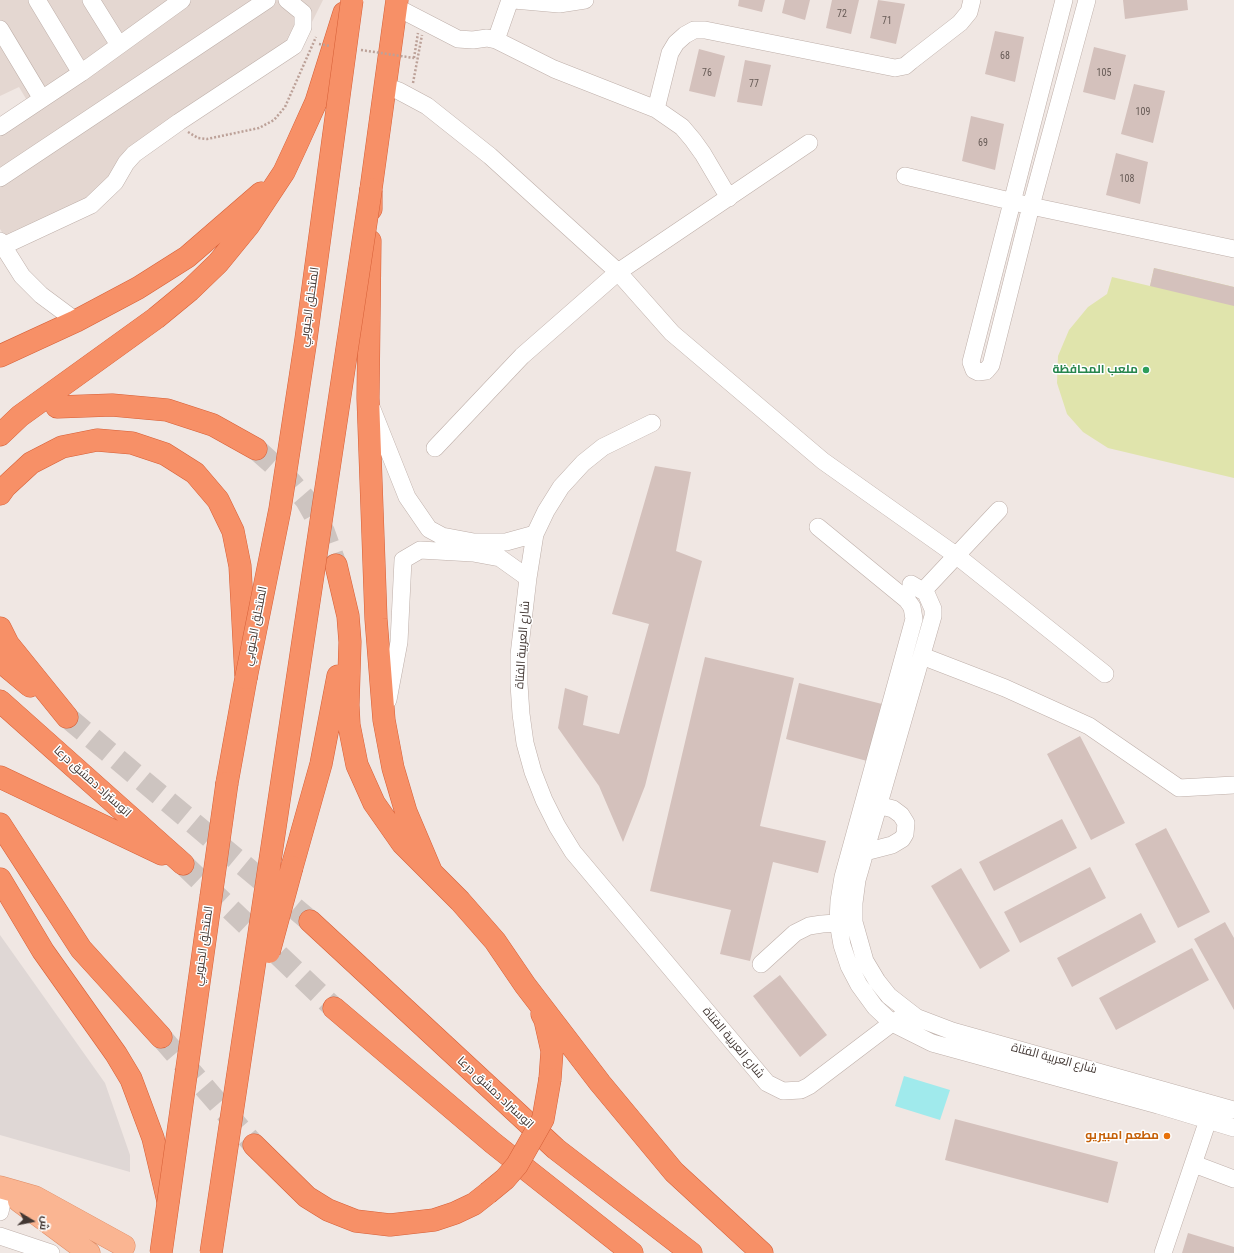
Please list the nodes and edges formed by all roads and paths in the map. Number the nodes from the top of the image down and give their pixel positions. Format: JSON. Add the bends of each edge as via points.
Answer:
{"nodes":[{"id":1,"x":37,"y":0,"type":"edge"},
{"id":2,"x":91,"y":0,"type":"edge"},
{"id":3,"x":182,"y":0,"type":"edge"},
{"id":4,"x":266,"y":0,"type":"edge"},
{"id":5,"x":287,"y":0,"type":"edge"},
{"id":6,"x":348,"y":0,"type":"edge"},
{"id":7,"x":352,"y":0,"type":"edge"},
{"id":8,"x":510,"y":0,"type":"edge"},
{"id":9,"x":514,"y":0,"type":"edge"},
{"id":10,"x":585,"y":0,"type":"edge"},
{"id":11,"x":972,"y":0,"type":"edge"},
{"id":12,"x":1064,"y":0,"type":"edge"},
{"id":13,"x":1087,"y":0,"type":"edge"},
{"id":14,"x":396,"y":3,"type":"edge"},
{"id":15,"x":0,"y":29,"type":"edge"},
{"id":16,"x":315,"y":40,"type":"dead end"},
{"id":17,"x":496,"y":40,"type":"junction"},
{"id":18,"x":319,"y":44,"type":"dead end"},
{"id":19,"x":120,"y":45,"type":"junction"},
{"id":20,"x":334,"y":47,"type":"dead end"},
{"id":21,"x":357,"y":50,"type":"dead end"},
{"id":22,"x":81,"y":73,"type":"junction"},
{"id":23,"x":385,"y":86,"type":"junction"},
{"id":24,"x":410,"y":96,"type":"junction"},
{"id":25,"x":42,"y":99,"type":"junction"},
{"id":26,"x":656,"y":109,"type":"junction"},
{"id":27,"x":179,"y":122,"type":"junction"},
{"id":28,"x":0,"y":127,"type":"edge"},
{"id":29,"x":809,"y":143,"type":"dead end"},
{"id":30,"x":284,"y":172,"type":"junction"},
{"id":31,"x":906,"y":176,"type":"dead end"},
{"id":32,"x":0,"y":178,"type":"edge"},
{"id":33,"x":371,"y":189,"type":"junction"},
{"id":34,"x":729,"y":198,"type":"junction"},
{"id":35,"x":1011,"y":201,"type":"junction"},
{"id":36,"x":1030,"y":206,"type":"junction"},
{"id":37,"x":2,"y":244,"type":"edge"},
{"id":38,"x":1234,"y":249,"type":"edge"},
{"id":39,"x":618,"y":272,"type":"junction"},
{"id":40,"x":76,"y":321,"type":"junction"},
{"id":41,"x":0,"y":356,"type":"edge"},
{"id":42,"x":368,"y":398,"type":"junction"},
{"id":43,"x":57,"y":407,"type":"dead end"},
{"id":44,"x":652,"y":423,"type":"dead end"},
{"id":45,"x":0,"y":435,"type":"edge"},
{"id":46,"x":434,"y":448,"type":"dead end"},
{"id":47,"x":256,"y":449,"type":"tunnel mouth"},
{"id":48,"x":0,"y":494,"type":"edge"},
{"id":49,"x":999,"y":510,"type":"dead end"},
{"id":50,"x":818,"y":527,"type":"dead end"},
{"id":51,"x":535,"y":534,"type":"junction"},
{"id":52,"x":473,"y":548,"type":"junction"},
{"id":53,"x":957,"y":556,"type":"junction"},
{"id":54,"x":336,"y":566,"type":"tunnel mouth"},
{"id":55,"x":528,"y":578,"type":"junction"},
{"id":56,"x":348,"y":616,"type":"junction"},
{"id":57,"x":0,"y":628,"type":"edge"},
{"id":58,"x":922,"y":656,"type":"junction"},
{"id":59,"x":0,"y":661,"type":"edge"},
{"id":60,"x":1105,"y":674,"type":"dead end"},
{"id":61,"x":246,"y":678,"type":"junction"},
{"id":62,"x":0,"y":701,"type":"edge"},
{"id":63,"x":384,"y":720,"type":"junction"},
{"id":64,"x":0,"y":777,"type":"edge"},
{"id":65,"x":1234,"y":785,"type":"edge"},
{"id":66,"x":875,"y":797,"type":"junction"},
{"id":67,"x":0,"y":824,"type":"edge"},
{"id":68,"x":865,"y":852,"type":"junction"},
{"id":69,"x":0,"y":868,"type":"edge"},
{"id":70,"x":431,"y":871,"type":"junction"},
{"id":71,"x":0,"y":879,"type":"edge"},
{"id":72,"x":310,"y":921,"type":"tunnel mouth"},
{"id":73,"x":846,"y":922,"type":"junction"},
{"id":74,"x":81,"y":949,"type":"junction"},
{"id":75,"x":761,"y":964,"type":"dead end"},
{"id":76,"x":525,"y":985,"type":"junction"},
{"id":77,"x":334,"y":1008,"type":"tunnel mouth"},
{"id":78,"x":916,"y":1017,"type":"junction"},
{"id":79,"x":892,"y":1022,"type":"junction"},
{"id":80,"x":246,"y":1032,"type":"junction"},
{"id":81,"x":161,"y":1036,"type":"tunnel mouth"},
{"id":82,"x":1161,"y":1097,"type":"junction"},
{"id":83,"x":1234,"y":1110,"type":"edge"},
{"id":84,"x":1208,"y":1120,"type":"junction"},
{"id":85,"x":1234,"y":1128,"type":"edge"},
{"id":86,"x":254,"y":1145,"type":"tunnel mouth"},
{"id":87,"x":1194,"y":1164,"type":"junction"},
{"id":88,"x":1234,"y":1179,"type":"edge"},
{"id":89,"x":2,"y":1187,"type":"edge"},
{"id":90,"x":168,"y":1200,"type":"junction"},
{"id":91,"x":0,"y":1212,"type":"edge"},
{"id":92,"x":0,"y":1236,"type":"edge"},
{"id":93,"x":124,"y":1246,"type":"dead end"},
{"id":94,"x":51,"y":1253,"type":"edge"},
{"id":95,"x":89,"y":1253,"type":"edge"},
{"id":96,"x":161,"y":1253,"type":"edge"},
{"id":97,"x":211,"y":1253,"type":"edge"},
{"id":98,"x":632,"y":1253,"type":"edge"},
{"id":99,"x":691,"y":1253,"type":"edge"},
{"id":100,"x":762,"y":1253,"type":"edge"},
{"id":101,"x":1162,"y":1253,"type":"edge"}],
"edges":[{"from":1,"to":22,"type":"street"},
{"from":2,"to":19,"type":"street"},
{"from":3,"to":19,"type":"street"},
{"from":4,"to":32,"type":"street"},
{"from":5,"to":27,"type":"street","via":[[303,13],[303,27],[294,46]]},
{"from":6,"to":30,"type":"highway","via":[[316,102]]},
{"from":7,"to":61,"type":"highway","name":"المتحلق الجنوبي","bridge":true,"via":[[280,509]]},
{"from":8,"to":17,"type":"street"},
{"from":9,"to":10,"type":"street","via":[[559,4]]},
{"from":11,"to":26,"type":"street","via":[[968,12],[960,23],[911,62],[894,68],[705,30],[694,30],[680,39],[670,53]]},
{"from":12,"to":35,"type":"street"},
{"from":13,"to":36,"type":"street"},
{"from":14,"to":17,"type":"street","via":[[458,39]]},
{"from":14,"to":23,"type":"highway"},
{"from":15,"to":25,"type":"street"},
{"from":16,"to":27,"type":"path","via":[[285,106],[267,125],[207,139],[191,135]]},
{"from":17,"to":26,"type":"street","via":[[554,69]]},
{"from":18,"to":20,"type":"path","bridge":true},
{"from":19,"to":22,"type":"street"},
{"from":21,"to":24,"type":"path","bridge":true,"via":[[414,58],[418,31],[423,31]]},
{"from":22,"to":25,"type":"street"},
{"from":23,"to":24,"type":"street"},
{"from":23,"to":33,"type":"highway"},
{"from":24,"to":39,"type":"street","via":[[427,106],[490,156]]},
{"from":25,"to":28,"type":"street"},
{"from":26,"to":34,"type":"street","via":[[682,127],[693,140]]},
{"from":27,"to":37,"type":"street","via":[[134,154],[115,182],[91,205]]},
{"from":29,"to":34,"type":"street"},
{"from":30,"to":40,"type":"highway","via":[[230,222],[187,257],[138,288]]},
{"from":30,"to":45,"type":"highway","via":[[249,225],[218,263],[190,290],[156,318],[20,416]]},
{"from":31,"to":35,"type":"street"},
{"from":33,"to":42,"type":"highway"},
{"from":33,"to":80,"type":"highway","bridge":true},
{"from":34,"to":39,"type":"street"},
{"from":35,"to":36,"type":"street"},
{"from":35,"to":36,"type":"street","via":[[971,362],[974,370],[978,372],[986,371],[991,365]]},
{"from":36,"to":38,"type":"street"},
{"from":37,"to":40,"type":"street","via":[[22,276],[41,295]]},
{"from":39,"to":46,"type":"street","via":[[522,356]]},
{"from":39,"to":53,"type":"street","via":[[672,333],[823,461]]},
{"from":40,"to":41,"type":"highway"},
{"from":42,"to":52,"type":"street","via":[[399,480],[417,513],[429,529]]},
{"from":42,"to":63,"type":"highway","via":[[376,620]]},
{"from":43,"to":47,"type":"highway","via":[[112,405],[167,410],[213,425]]},
{"from":44,"to":51,"type":"street","name":"شارع العربية الفتاة","via":[[603,447],[583,463],[557,493]]},
{"from":48,"to":61,"type":"highway","via":[[31,463],[62,448],[97,440],[132,442],[165,454],[195,473],[218,500],[233,531],[242,588]]},
{"from":49,"to":53,"type":"street"},
{"from":50,"to":66,"type":"street","via":[[907,600],[912,608],[914,619]]},
{"from":51,"to":52,"type":"street"},
{"from":51,"to":55,"type":"street","name":"شارع العربية الفتاة"},
{"from":52,"to":55,"type":"street","via":[[500,558]]},
{"from":52,"to":63,"type":"street","via":[[428,549],[414,552],[403,560],[399,642]]},
{"from":53,"to":58,"type":"street","via":[[917,588],[927,595],[933,612]]},
{"from":53,"to":60,"type":"street"},
{"from":54,"to":56,"type":"highway"},
{"from":55,"to":79,"type":"street","name":"شارع العربية الفتاة","via":[[518,684],[526,744],[544,800],[573,852],[591,875],[767,1083],[775,1088],[792,1091],[809,1086]]},
{"from":56,"to":70,"type":"highway","via":[[349,725],[357,765],[384,820],[402,843]]},
{"from":56,"to":80,"type":"highway","bridge":true,"via":[[321,764]]},
{"from":57,"to":59,"type":"highway","via":[[8,644],[67,717]]},
{"from":58,"to":65,"type":"street","via":[[1006,688],[1089,726],[1179,788]]},
{"from":58,"to":66,"type":"street"},
{"from":61,"to":90,"type":"highway","name":"المتحلق الجنوبي","bridge":true,"via":[[227,782]]},
{"from":62,"to":64,"type":"highway","name":"اتوستراد دمشق درعا","via":[[183,864]]},
{"from":63,"to":70,"type":"highway","via":[[393,768],[406,812]]},
{"from":66,"to":68,"type":"street"},
{"from":66,"to":68,"type":"street","via":[[901,815],[906,824],[905,834],[892,845]]},
{"from":66,"to":73,"type":"street","via":[[843,877],[839,901]]},
{"from":67,"to":74,"type":"highway"},
{"from":68,"to":73,"type":"street","via":[[854,903]]},
{"from":69,"to":74,"type":"highway"},
{"from":70,"to":76,"type":"highway","via":[[495,941]]},
{"from":71,"to":90,"type":"highway","via":[[43,951],[131,1079],[153,1138]]},
{"from":72,"to":99,"type":"highway","name":"اتوستراد دمشق درعا","via":[[556,1149]]},
{"from":73,"to":75,"type":"street","via":[[809,926],[795,932]]},
{"from":73,"to":78,"type":"street","via":[[877,981],[889,996]]},
{"from":73,"to":79,"type":"street","via":[[842,945],[849,966],[874,1006]]},
{"from":74,"to":81,"type":"highway"},
{"from":76,"to":86,"type":"highway","bridge":true,"via":[[545,1020],[552,1051],[543,1119],[517,1165],[505,1179],[474,1204],[434,1220],[390,1225],[356,1221],[328,1210],[306,1196]]},
{"from":76,"to":100,"type":"highway","via":[[600,1083],[674,1172]]},
{"from":77,"to":98,"type":"highway","via":[[493,1143]]},
{"from":78,"to":79,"type":"street","name":"شارع العربية الفتاة","via":[[910,1015]]},
{"from":78,"to":82,"type":"street","name":"شارع العربية الفتاة","via":[[952,1031]]},
{"from":79,"to":82,"type":"street","via":[[946,1048]]},
{"from":80,"to":97,"type":"highway","bridge":true},
{"from":82,"to":83,"type":"street","name":"شارع العربية الفتاة"},
{"from":82,"to":84,"type":"street"},
{"from":84,"to":85,"type":"street"},
{"from":84,"to":87,"type":"street"},
{"from":87,"to":88,"type":"street"},
{"from":87,"to":101,"type":"street"},
{"from":89,"to":91,"type":"street"},
{"from":89,"to":93,"type":"main road","via":[[35,1197]]},
{"from":89,"to":95,"type":"main road"},
{"from":90,"to":96,"type":"highway","name":"المتحلق الجنوبي","bridge":true},
{"from":92,"to":94,"type":"street"}]}
